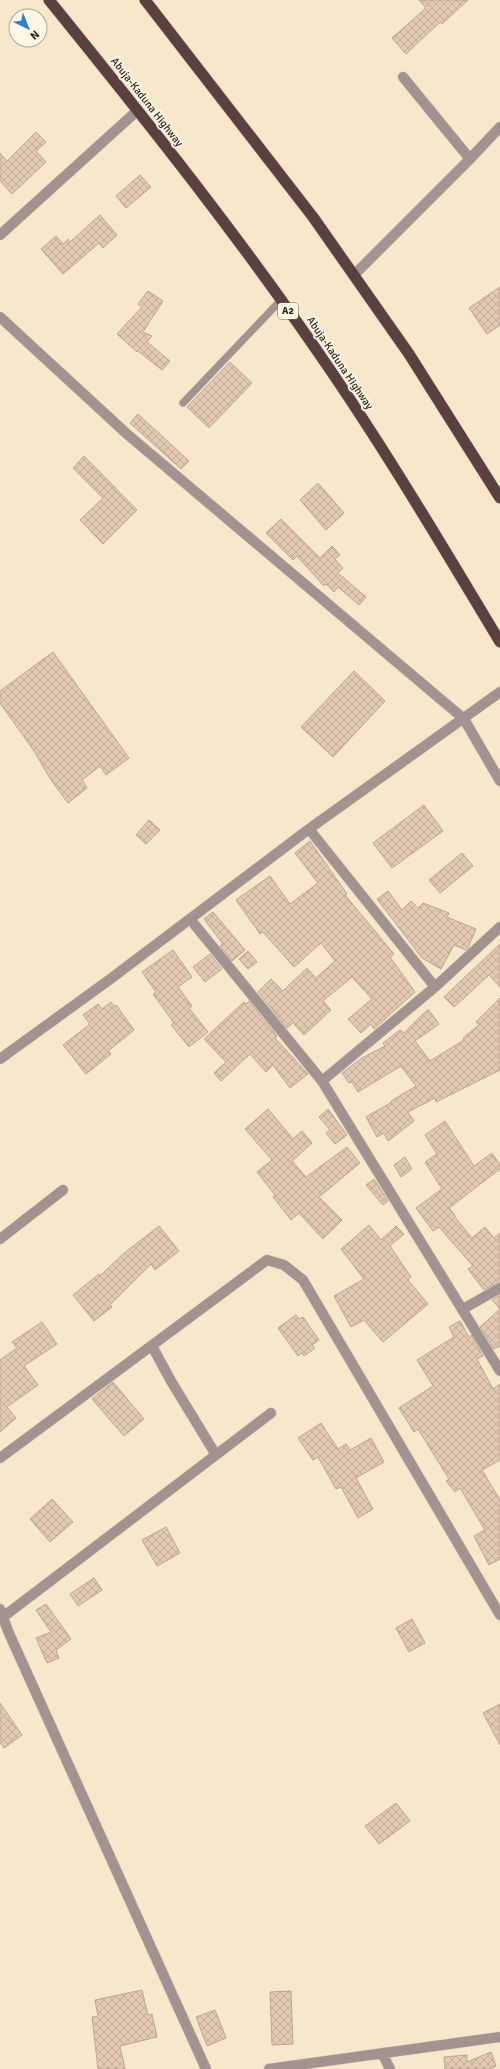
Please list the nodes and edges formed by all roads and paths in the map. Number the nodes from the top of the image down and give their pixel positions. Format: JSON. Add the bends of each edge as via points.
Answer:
{"nodes":[{"id":1,"x":49,"y":0,"type":"edge"},
{"id":2,"x":145,"y":0,"type":"edge"},
{"id":3,"x":403,"y":77,"type":"dead end"},
{"id":4,"x":138,"y":110,"type":"junction"},
{"id":5,"x":500,"y":127,"type":"edge"},
{"id":6,"x":470,"y":160,"type":"junction"},
{"id":7,"x":0,"y":235,"type":"edge"},
{"id":8,"x":354,"y":275,"type":"junction"},
{"id":9,"x":281,"y":300,"type":"junction"},
{"id":10,"x":0,"y":317,"type":"edge"},
{"id":11,"x":183,"y":403,"type":"dead end"},
{"id":12,"x":500,"y":498,"type":"edge"},
{"id":13,"x":500,"y":642,"type":"edge"},
{"id":14,"x":500,"y":692,"type":"edge"},
{"id":15,"x":464,"y":719,"type":"junction"},
{"id":16,"x":500,"y":781,"type":"edge"},
{"id":17,"x":309,"y":829,"type":"junction"},
{"id":18,"x":190,"y":919,"type":"junction"},
{"id":19,"x":500,"y":927,"type":"edge"},
{"id":20,"x":436,"y":987,"type":"junction"},
{"id":21,"x":0,"y":1059,"type":"edge"},
{"id":22,"x":322,"y":1081,"type":"junction"},
{"id":23,"x":62,"y":1190,"type":"dead end"},
{"id":24,"x":0,"y":1239,"type":"edge"},
{"id":25,"x":500,"y":1288,"type":"edge"},
{"id":26,"x":463,"y":1310,"type":"junction"},
{"id":27,"x":152,"y":1346,"type":"junction"},
{"id":28,"x":500,"y":1371,"type":"edge"},
{"id":29,"x":271,"y":1413,"type":"dead end"},
{"id":30,"x":216,"y":1455,"type":"junction"},
{"id":31,"x":0,"y":1458,"type":"edge"},
{"id":32,"x":1,"y":1613,"type":"edge"},
{"id":33,"x":500,"y":1615,"type":"edge"},
{"id":34,"x":4,"y":1633,"type":"edge"},
{"id":35,"x":500,"y":2037,"type":"edge"},
{"id":36,"x":382,"y":2053,"type":"junction"},
{"id":37,"x":206,"y":2069,"type":"edge"},
{"id":38,"x":269,"y":2069,"type":"edge"},
{"id":39,"x":390,"y":2069,"type":"edge"}],
"edges":[{"from":1,"to":4,"type":"highway","name":"Abuja-Kaduna Highway","number":"A2"},
{"from":2,"to":8,"type":"highway","via":[[313,217]]},
{"from":3,"to":6,"type":"street"},
{"from":4,"to":7,"type":"street"},
{"from":4,"to":9,"type":"highway","name":"Abuja-Kaduna Highway","number":"A2"},
{"from":5,"to":6,"type":"street"},
{"from":6,"to":8,"type":"street"},
{"from":8,"to":12,"type":"highway","via":[[409,354]]},
{"from":9,"to":11,"type":"lane"},
{"from":9,"to":13,"type":"highway","name":"Abuja-Kaduna Highway","number":"A2","via":[[333,374],[442,545]]},
{"from":10,"to":15,"type":"street","via":[[127,434]]},
{"from":14,"to":15,"type":"street"},
{"from":15,"to":16,"type":"street"},
{"from":15,"to":17,"type":"street"},
{"from":17,"to":18,"type":"street"},
{"from":17,"to":20,"type":"street"},
{"from":18,"to":21,"type":"street"},
{"from":18,"to":22,"type":"street"},
{"from":19,"to":20,"type":"street"},
{"from":20,"to":22,"type":"street"},
{"from":22,"to":26,"type":"street"},
{"from":23,"to":24,"type":"street"},
{"from":25,"to":26,"type":"street"},
{"from":26,"to":28,"type":"street"},
{"from":27,"to":30,"type":"street"},
{"from":27,"to":31,"type":"street"},
{"from":27,"to":33,"type":"street","via":[[267,1260],[284,1265],[303,1280]]},
{"from":29,"to":30,"type":"street"},
{"from":30,"to":32,"type":"street"},
{"from":32,"to":34,"type":"street"},
{"from":34,"to":37,"type":"street"},
{"from":35,"to":36,"type":"street"},
{"from":36,"to":38,"type":"street"},
{"from":36,"to":39,"type":"street"}]}
